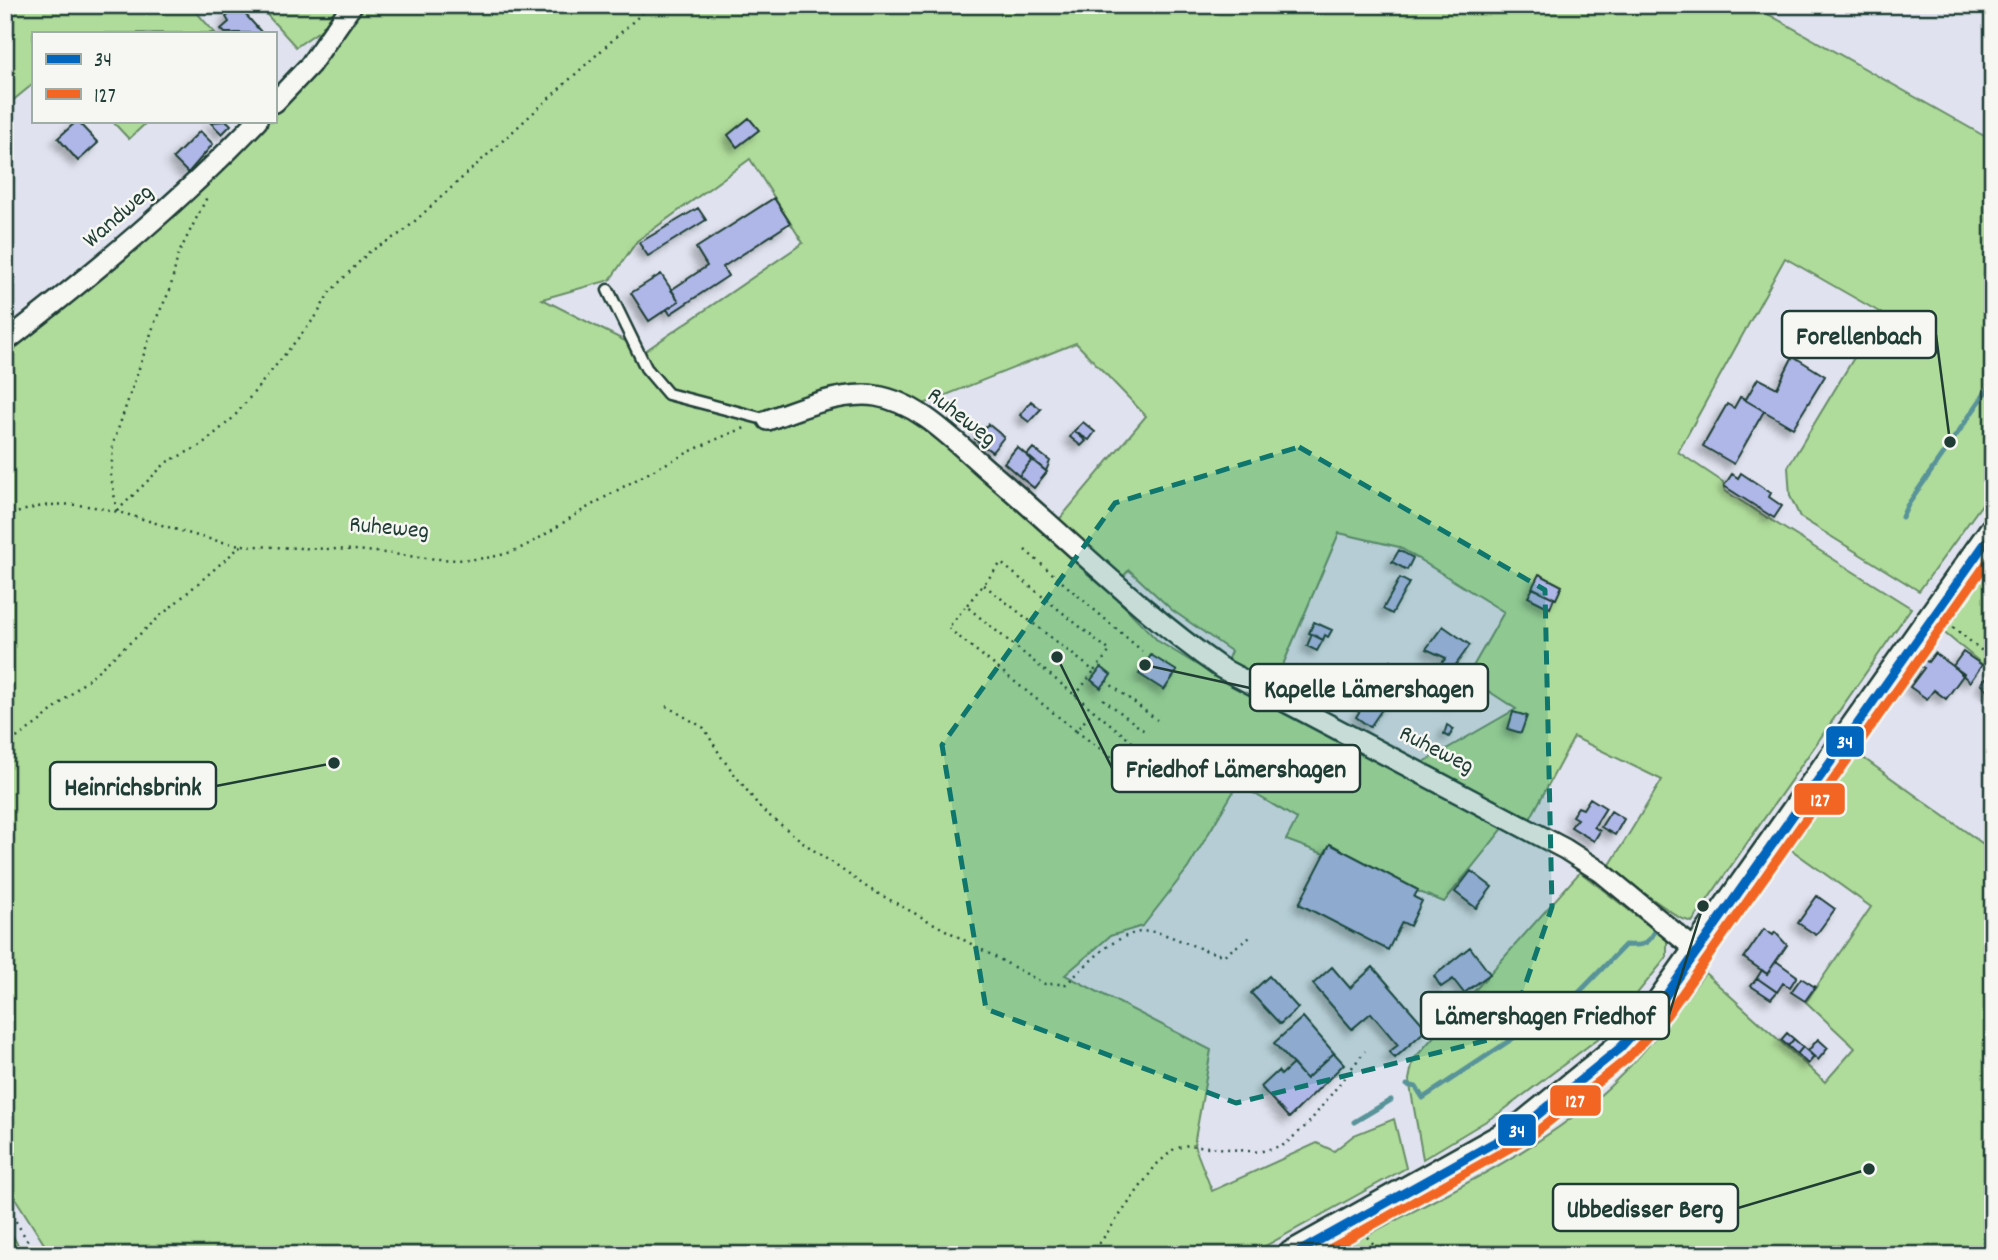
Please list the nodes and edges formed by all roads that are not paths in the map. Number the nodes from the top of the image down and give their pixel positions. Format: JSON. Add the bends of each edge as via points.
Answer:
{"nodes":[{"id":1,"x":352,"y":5,"type":"edge"},
{"id":2,"x":276,"y":101,"type":"edge"},
{"id":3,"x":256,"y":122,"type":"edge"},
{"id":4,"x":608,"y":290,"type":"dead end"},
{"id":5,"x":5,"y":342,"type":"edge"},
{"id":6,"x":768,"y":420,"type":"joint"},
{"id":7,"x":1993,"y":532,"type":"edge"},
{"id":8,"x":1697,"y":951,"type":"junction"},
{"id":9,"x":1293,"y":1255,"type":"edge"}],
"edges":[{"from":1,"to":2,"type":"street","via":[[310,65]]},
{"from":3,"to":5,"type":"street","name":"Wandweg","via":[[197,183]]},
{"from":4,"to":6,"type":"lane","via":[[646,368],[668,394]]},
{"from":6,"to":8,"type":"street","name":"Ruheweg","via":[[818,402],[875,396],[902,404],[930,422],[1187,644],[1221,668],[1566,849]]},
{"from":7,"to":8,"type":"street"},
{"from":8,"to":9,"type":"street","via":[[1657,1009],[1620,1048],[1554,1104],[1474,1156]]}]}
